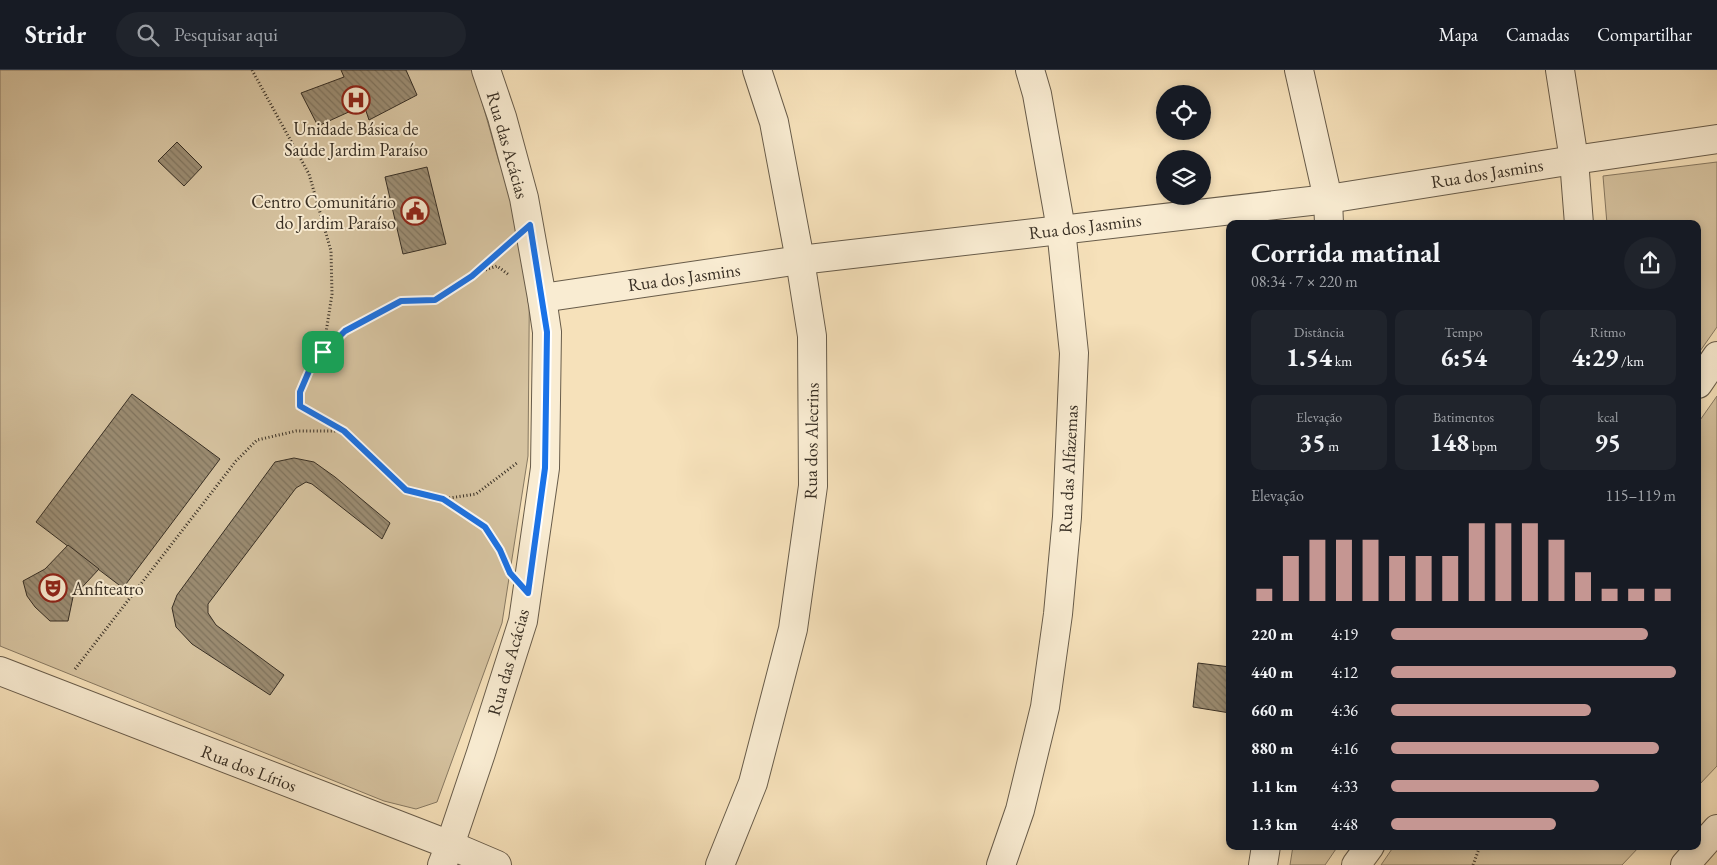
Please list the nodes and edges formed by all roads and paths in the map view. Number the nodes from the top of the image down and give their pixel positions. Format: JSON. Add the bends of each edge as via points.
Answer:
{"nodes":[{"id":1,"x":252,"y":70,"type":"edge"},
{"id":2,"x":486,"y":70,"type":"edge"},
{"id":3,"x":757,"y":70,"type":"edge"},
{"id":4,"x":1030,"y":70,"type":"edge"},
{"id":5,"x":1299,"y":70,"type":"edge"},
{"id":6,"x":1560,"y":70,"type":"edge"},
{"id":7,"x":1717,"y":140,"type":"edge"},
{"id":8,"x":1574,"y":160,"type":"junction"},
{"id":9,"x":1328,"y":211,"type":"edge"},
{"id":10,"x":1579,"y":220,"type":"edge"},
{"id":11,"x":530,"y":225,"type":"junction"},
{"id":12,"x":1061,"y":229,"type":"junction"},
{"id":13,"x":800,"y":260,"type":"junction"},
{"id":14,"x":542,"y":298,"type":"junction"},
{"id":15,"x":323,"y":352,"type":"junction"},
{"id":16,"x":1717,"y":356,"type":"edge"},
{"id":17,"x":1701,"y":380,"type":"edge"},
{"id":18,"x":344,"y":431,"type":"junction"},
{"id":19,"x":546,"y":442,"type":"junction"},
{"id":20,"x":443,"y":499,"type":"junction"},
{"id":21,"x":503,"y":558,"type":"dead end"},
{"id":22,"x":0,"y":671,"type":"edge"},
{"id":23,"x":58,"y":694,"type":"junction"},
{"id":24,"x":1717,"y":828,"type":"edge"},
{"id":25,"x":1701,"y":846,"type":"edge"},
{"id":26,"x":1265,"y":850,"type":"edge"},
{"id":27,"x":1367,"y":850,"type":"edge"},
{"id":28,"x":1479,"y":850,"type":"edge"},
{"id":29,"x":1698,"y":850,"type":"edge"},
{"id":30,"x":446,"y":855,"type":"edge"},
{"id":31,"x":497,"y":865,"type":"edge"},
{"id":32,"x":720,"y":865,"type":"edge"},
{"id":33,"x":1001,"y":865,"type":"edge"},
{"id":34,"x":1262,"y":865,"type":"edge"},
{"id":35,"x":1356,"y":865,"type":"edge"},
{"id":36,"x":1473,"y":865,"type":"edge"},
{"id":37,"x":1685,"y":865,"type":"edge"}],
"edges":[{"from":1,"to":15,"type":"path","via":[[310,174],[331,251],[332,294]]},
{"from":2,"to":11,"type":"street","name":"Rua das Acácias","via":[[502,117]]},
{"from":3,"to":13,"type":"street","name":"Rua dos Alecrins","via":[[774,122]]},
{"from":4,"to":12,"type":"street","name":"Rua das Alfazemas"},
{"from":5,"to":9,"type":"street"},
{"from":6,"to":8,"type":"street"},
{"from":7,"to":8,"type":"street","name":"Rua dos Jasmins"},
{"from":8,"to":9,"type":"street","name":"Rua dos Jasmins"},
{"from":8,"to":10,"type":"street"},
{"from":9,"to":12,"type":"street","name":"Rua dos Jasmins"},
{"from":11,"to":14,"type":"street","name":"Rua das Acácias"},
{"from":11,"to":15,"type":"path","via":[[472,276],[435,300],[401,301],[345,331]]},
{"from":12,"to":13,"type":"street","name":"Rua dos Jasmins"},
{"from":12,"to":33,"type":"street","name":"Rua das Alfazemas","via":[[1074,353],[1067,517],[1058,614],[1045,707],[1020,810]]},
{"from":13,"to":14,"type":"street","name":"Rua dos Jasmins"},
{"from":13,"to":32,"type":"street","name":"Rua dos Alecrins","via":[[812,336],[812,495],[793,630],[752,783]]},
{"from":14,"to":19,"type":"street","name":"Rua das Acácias","via":[[547,332]]},
{"from":15,"to":18,"type":"path","via":[[312,364],[300,392],[300,406]]},
{"from":16,"to":17,"type":"street"},
{"from":18,"to":20,"type":"path","via":[[406,490]]},
{"from":18,"to":23,"type":"path","via":[[296,431],[257,440],[236,461]]},
{"from":19,"to":20,"type":"path","via":[[476,494]]},
{"from":19,"to":30,"type":"street","name":"Rua das Acácias","via":[[523,621]]},
{"from":20,"to":21,"type":"path","via":[[485,527]]},
{"from":22,"to":23,"type":"street","name":"Rua dos Lírios"},
{"from":23,"to":30,"type":"street","name":"Rua dos Lírios"},
{"from":24,"to":25,"type":"street"},
{"from":26,"to":34,"type":"street"},
{"from":27,"to":35,"type":"street"},
{"from":28,"to":36,"type":"path"},
{"from":29,"to":37,"type":"street"},
{"from":30,"to":31,"type":"street","name":"Rua dos Lírios"}]}
